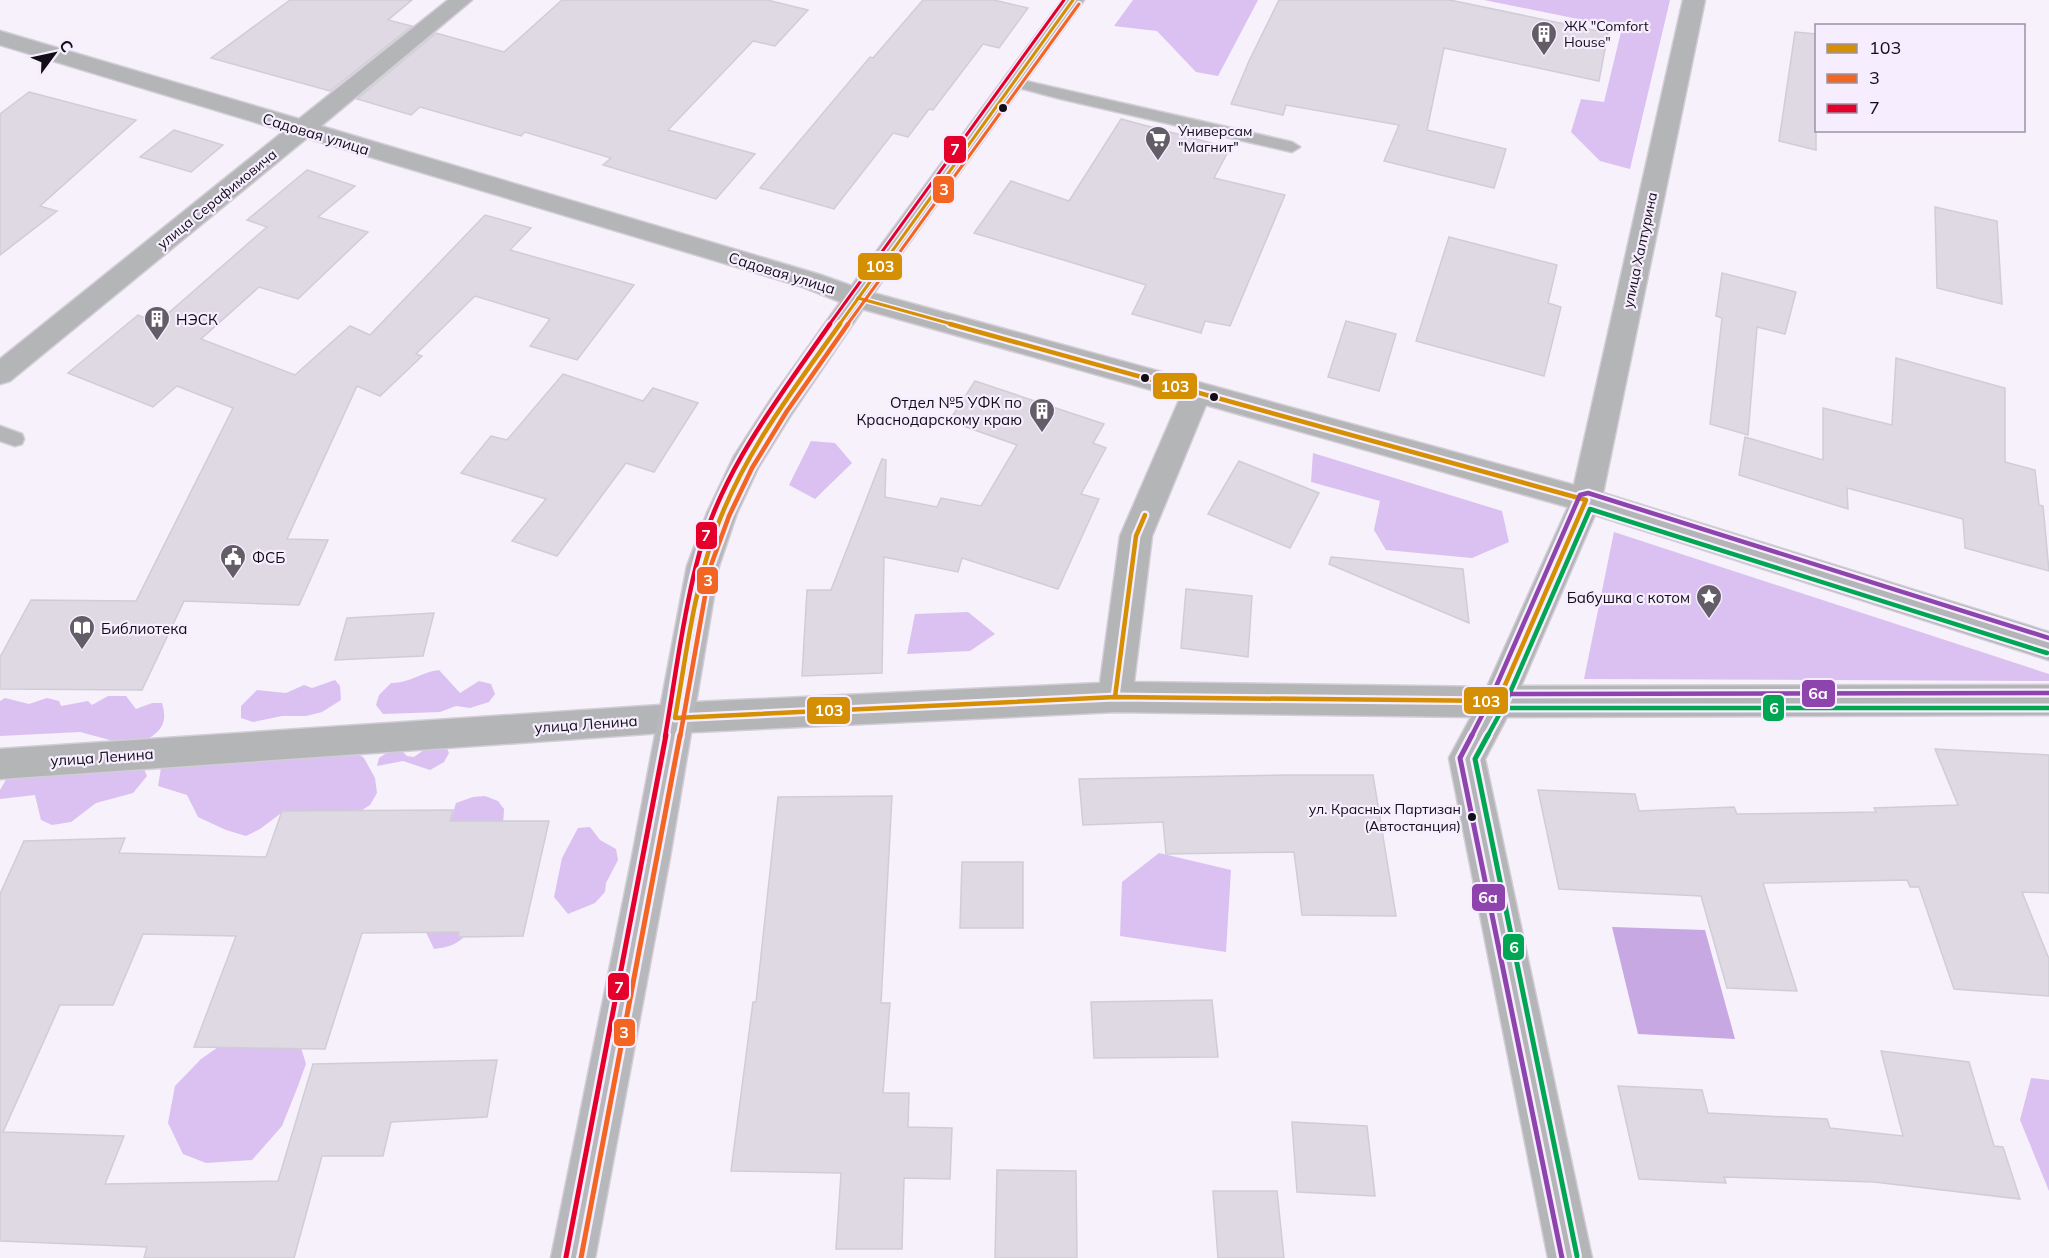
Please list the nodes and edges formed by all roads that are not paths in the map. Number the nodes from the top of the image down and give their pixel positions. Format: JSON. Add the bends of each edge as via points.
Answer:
{"nodes":[{"id":1,"x":461,"y":0,"type":"edge"},
{"id":2,"x":1073,"y":0,"type":"edge"},
{"id":3,"x":1694,"y":0,"type":"edge"},
{"id":4,"x":0,"y":38,"type":"edge"},
{"id":5,"x":1013,"y":82,"type":"junction"},
{"id":6,"x":302,"y":130,"type":"junction"},
{"id":7,"x":1292,"y":147,"type":"dead end"},
{"id":8,"x":858,"y":298,"type":"junction"},
{"id":9,"x":0,"y":374,"type":"edge"},
{"id":10,"x":1197,"y":392,"type":"junction"},
{"id":11,"x":1586,"y":500,"type":"junction"},
{"id":12,"x":2049,"y":646,"type":"edge"},
{"id":13,"x":1115,"y":697,"type":"junction"},
{"id":14,"x":2049,"y":700,"type":"edge"},
{"id":15,"x":1498,"y":701,"type":"junction"},
{"id":16,"x":675,"y":718,"type":"junction"},
{"id":17,"x":0,"y":764,"type":"edge"},
{"id":18,"x":573,"y":1258,"type":"edge"},
{"id":19,"x":1570,"y":1258,"type":"edge"}],
"edges":[{"from":1,"to":6,"type":"street","name":"улица Серафимовича"},
{"from":2,"to":5,"type":"main road"},
{"from":3,"to":11,"type":"street","name":"улица Халтурина"},
{"from":4,"to":6,"type":"street","name":"Садовая улица"},
{"from":5,"to":7,"type":"lane"},
{"from":5,"to":8,"type":"main road"},
{"from":6,"to":8,"type":"street","name":"Садовая улица"},
{"from":6,"to":9,"type":"street","name":"улица Серафимовича"},
{"from":8,"to":10,"type":"street","name":"Садовая улица"},
{"from":8,"to":16,"type":"main road","via":[[781,407],[745,464],[722,513],[703,566]]},
{"from":10,"to":11,"type":"street","name":"Садовая улица"},
{"from":10,"to":13,"type":"street","via":[[1136,536]]},
{"from":11,"to":12,"type":"street","name":"Садовая улица"},
{"from":11,"to":15,"type":"street","name":"улица Халтурина"},
{"from":13,"to":15,"type":"street","name":"улица Ленина"},
{"from":13,"to":16,"type":"street","name":"улица Ленина"},
{"from":14,"to":15,"type":"street"},
{"from":15,"to":19,"type":"street","name":"улица Халтурина","via":[[1467,758]]},
{"from":16,"to":17,"type":"street","name":"улица Ленина"},
{"from":16,"to":18,"type":"main road"}]}
